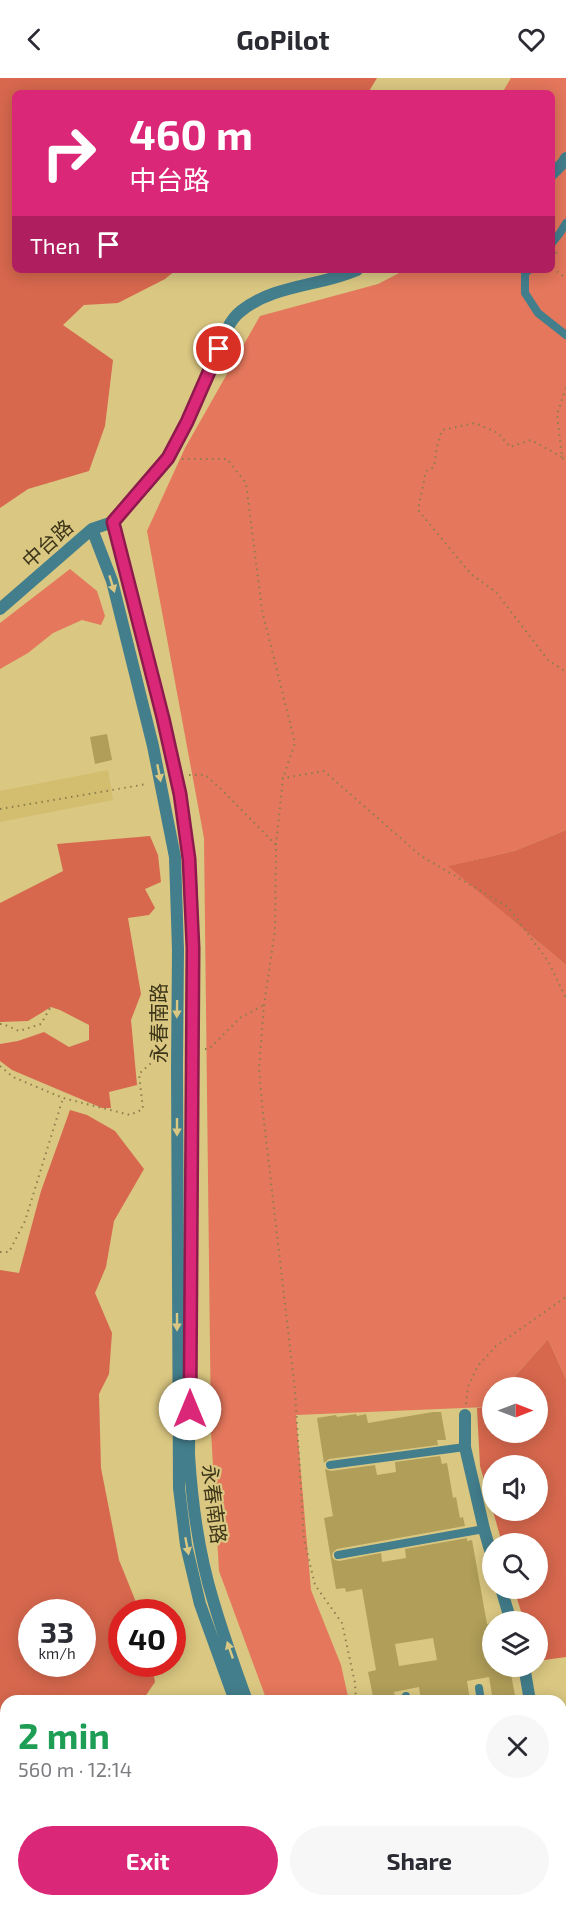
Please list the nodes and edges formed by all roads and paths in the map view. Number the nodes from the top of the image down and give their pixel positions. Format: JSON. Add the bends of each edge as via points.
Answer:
{"nodes":[{"id":1,"x":566,"y":158,"type":"edge"},
{"id":2,"x":555,"y":171,"type":"edge"},
{"id":3,"x":566,"y":223,"type":"edge"},
{"id":4,"x":555,"y":239,"type":"edge"},
{"id":5,"x":350,"y":273,"type":"edge"},
{"id":6,"x":526,"y":273,"type":"edge"},
{"id":7,"x":566,"y":335,"type":"edge"},
{"id":8,"x":566,"y":388,"type":"edge"},
{"id":9,"x":562,"y":457,"type":"junction"},
{"id":10,"x":168,"y":458,"type":"junction"},
{"id":11,"x":566,"y":463,"type":"edge"},
{"id":12,"x":113,"y":522,"type":"junction"},
{"id":13,"x":92,"y":529,"type":"junction"},
{"id":14,"x":0,"y":609,"type":"edge"},
{"id":15,"x":566,"y":670,"type":"edge"},
{"id":16,"x":189,"y":775,"type":"dead end"},
{"id":17,"x":283,"y":778,"type":"junction"},
{"id":18,"x":147,"y":784,"type":"dead end"},
{"id":19,"x":0,"y":808,"type":"edge"},
{"id":20,"x":276,"y":845,"type":"junction"},
{"id":21,"x":566,"y":998,"type":"edge"},
{"id":22,"x":264,"y":1005,"type":"junction"},
{"id":23,"x":50,"y":1008,"type":"dead end"},
{"id":24,"x":0,"y":1024,"type":"edge"},
{"id":25,"x":199,"y":1050,"type":"dead end"},
{"id":26,"x":169,"y":1054,"type":"dead end"},
{"id":27,"x":0,"y":1066,"type":"edge"},
{"id":28,"x":63,"y":1098,"type":"junction"},
{"id":29,"x":0,"y":1252,"type":"edge"},
{"id":30,"x":566,"y":1297,"type":"edge"},
{"id":31,"x":465,"y":1415,"type":"joint"},
{"id":32,"x":465,"y":1447,"type":"junction"},
{"id":33,"x":330,"y":1465,"type":"dead end"},
{"id":34,"x":185,"y":1488,"type":"junction"},
{"id":35,"x":484,"y":1529,"type":"junction"},
{"id":36,"x":485,"y":1533,"type":"edge"},
{"id":37,"x":338,"y":1555,"type":"dead end"},
{"id":38,"x":206,"y":1602,"type":"junction"},
{"id":39,"x":526,"y":1677,"type":"edge"},
{"id":40,"x":479,"y":1688,"type":"dead end"},
{"id":41,"x":233,"y":1695,"type":"edge"},
{"id":42,"x":245,"y":1695,"type":"edge"},
{"id":43,"x":356,"y":1695,"type":"edge"},
{"id":44,"x":480,"y":1695,"type":"edge"},
{"id":45,"x":529,"y":1695,"type":"edge"}],
"edges":[{"from":1,"to":2,"type":"street"},
{"from":3,"to":4,"type":"lane"},
{"from":5,"to":10,"type":"street","via":[[278,293],[239,312]]},
{"from":6,"to":7,"type":"lane","via":[[525,293],[538,313]]},
{"from":8,"to":9,"type":"path","via":[[557,414]]},
{"from":9,"to":11,"type":"path"},
{"from":9,"to":15,"type":"path","via":[[531,441],[510,447],[498,433],[475,423],[442,430],[434,467],[426,471],[418,510],[471,574],[496,592],[548,660]]},
{"from":10,"to":12,"type":"street"},
{"from":10,"to":17,"type":"path","via":[[227,459],[246,483],[262,610],[295,743]]},
{"from":12,"to":13,"type":"street","name":"中台路"},
{"from":12,"to":34,"type":"street","name":"永春南路","bridge":true,"via":[[163,718],[189,859],[193,1067],[189,1443]]},
{"from":13,"to":14,"type":"street","name":"中台路"},
{"from":13,"to":34,"type":"street","name":"永春南路","one_way":true,"bridge":true,"via":[[112,581],[153,746],[175,857]]},
{"from":16,"to":20,"type":"path","via":[[205,775]]},
{"from":17,"to":20,"type":"path"},
{"from":17,"to":21,"type":"path","via":[[324,771],[421,856],[508,908],[548,961]]},
{"from":18,"to":19,"type":"path"},
{"from":20,"to":22,"type":"path","via":[[275,930]]},
{"from":22,"to":25,"type":"path","via":[[240,1018],[209,1049]]},
{"from":22,"to":43,"type":"path","via":[[259,1068],[295,1391],[304,1539],[315,1585],[342,1623]]},
{"from":23,"to":24,"type":"path","via":[[41,1024],[19,1031]]},
{"from":26,"to":28,"type":"path","via":[[159,1056],[139,1074],[143,1109],[130,1115]]},
{"from":27,"to":28,"type":"path","via":[[13,1077]]},
{"from":28,"to":29,"type":"path","via":[[26,1221],[9,1252]]},
{"from":30,"to":31,"type":"path","via":[[496,1346],[477,1367],[468,1387]]},
{"from":31,"to":32,"type":"street"},
{"from":32,"to":33,"type":"lane"},
{"from":32,"to":35,"type":"street"},
{"from":34,"to":38,"type":"street","name":"永春南路","via":[[202,1557]]},
{"from":35,"to":36,"type":"street"},
{"from":35,"to":37,"type":"lane"},
{"from":38,"to":41,"type":"street","name":"永春南路"},
{"from":42,"to":38,"type":"street","name":"永春南路","one_way":true},
{"from":39,"to":45,"type":"street"},
{"from":40,"to":44,"type":"lane"}]}
